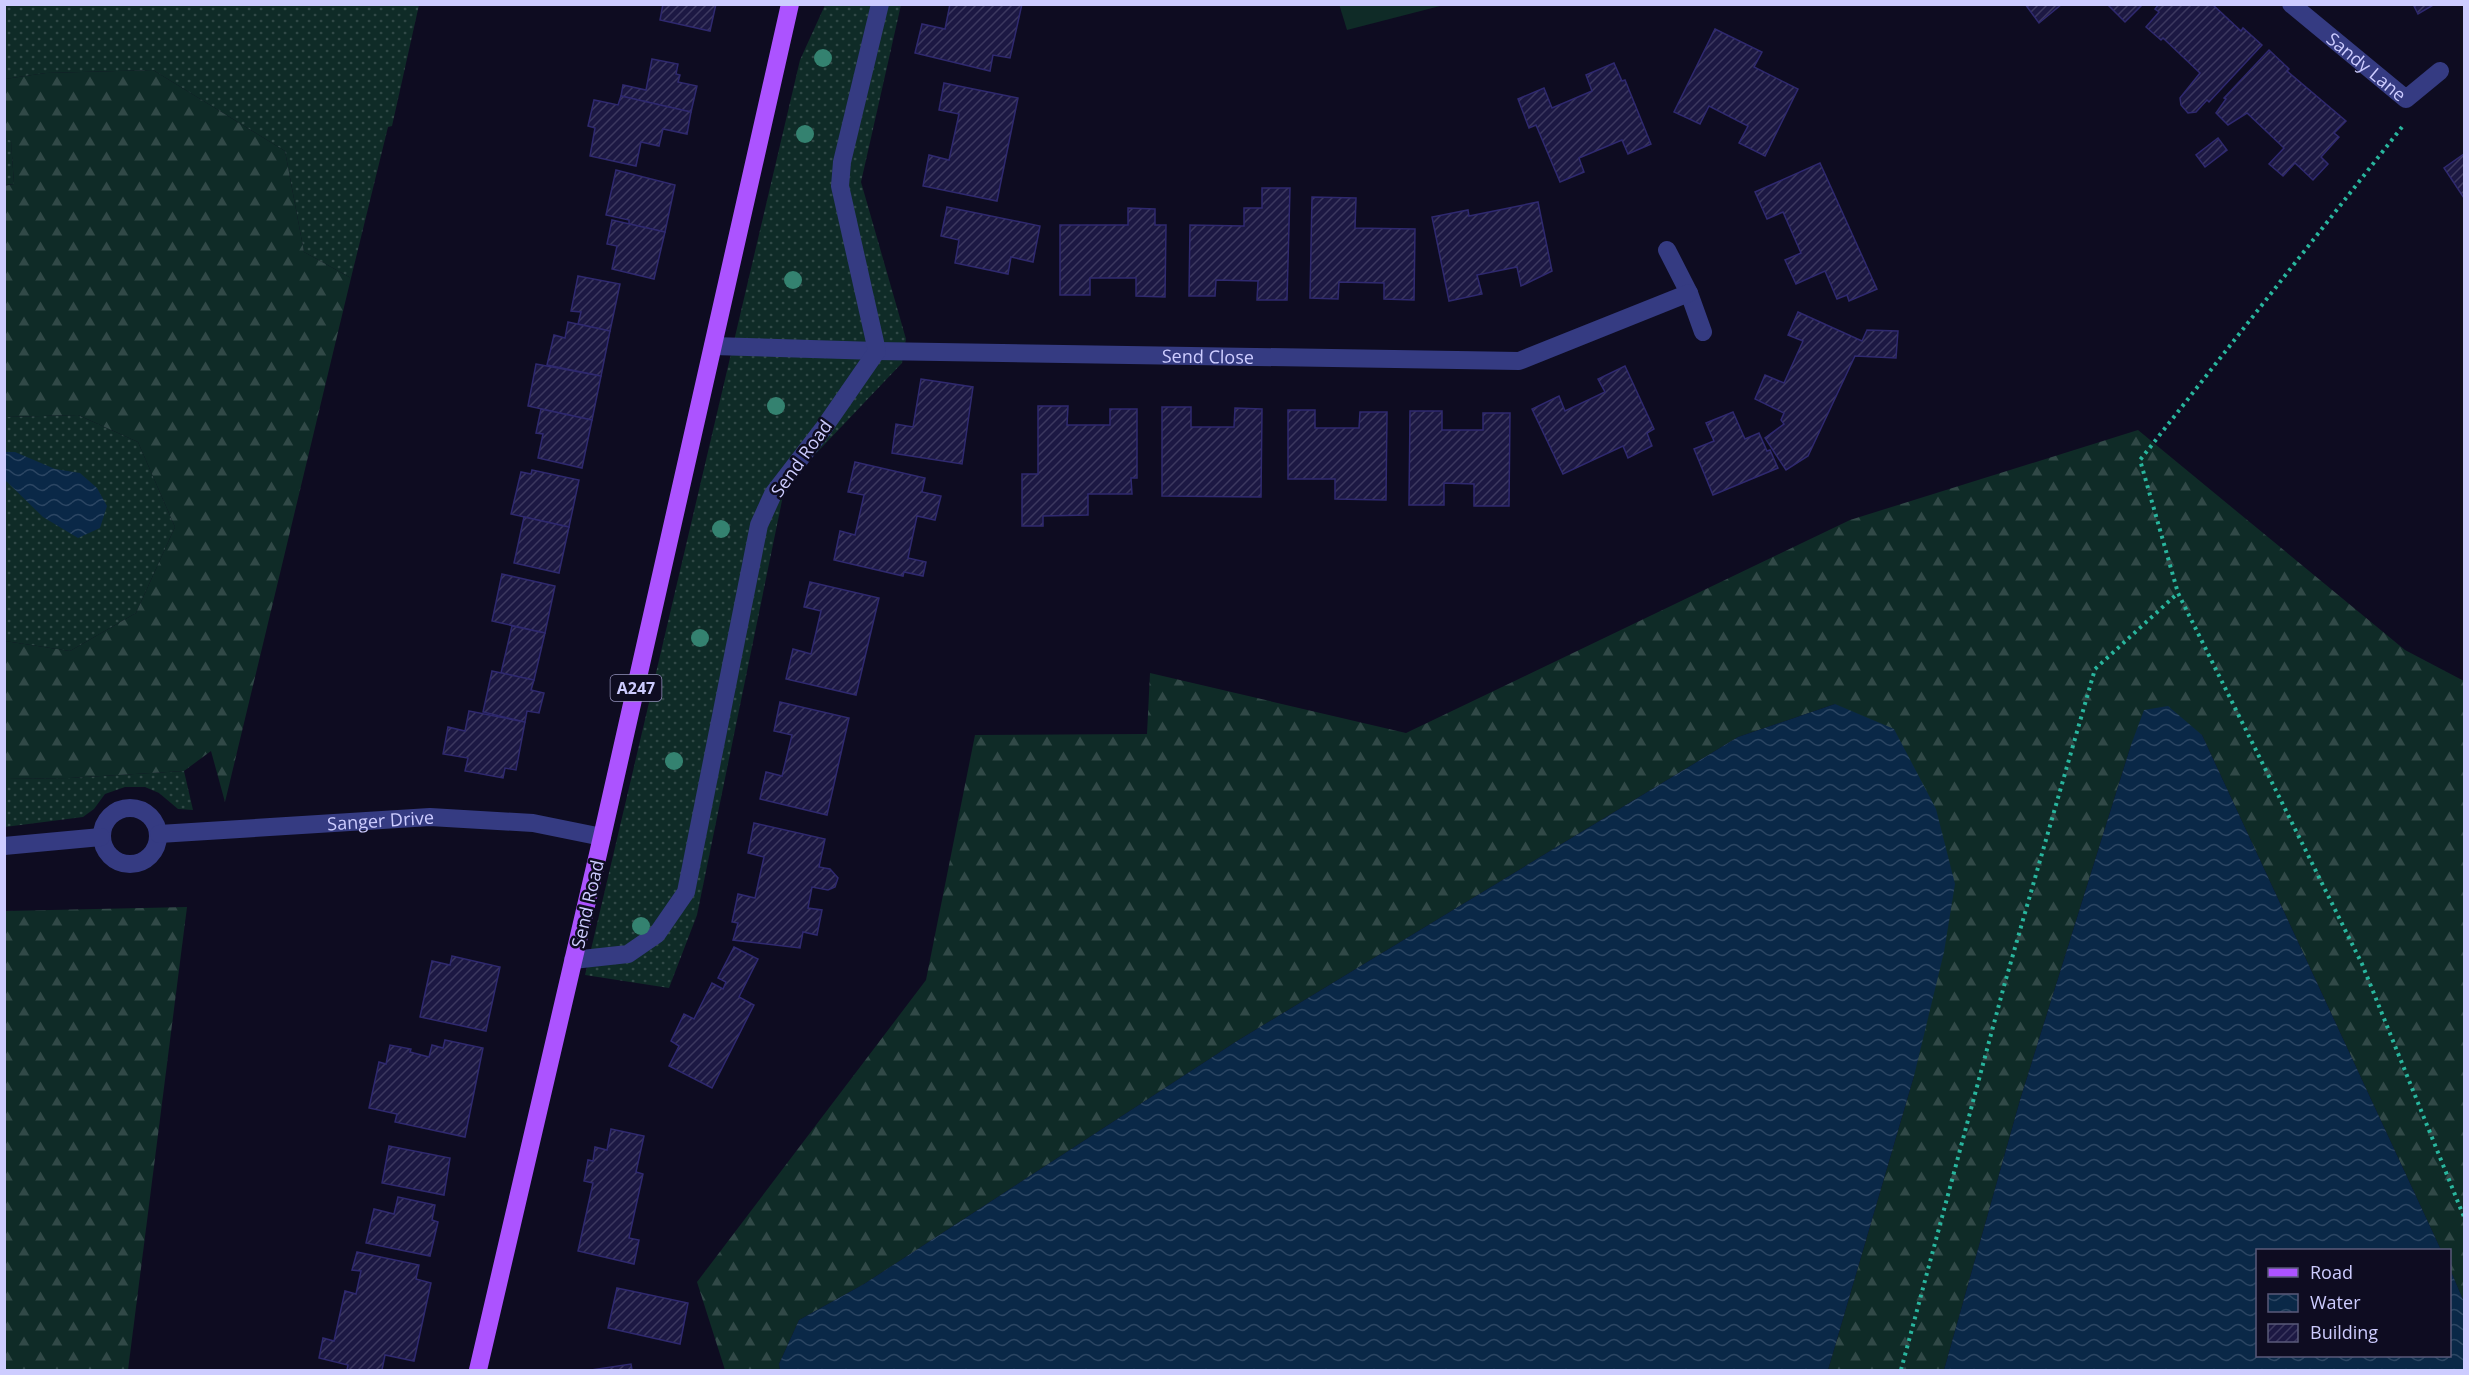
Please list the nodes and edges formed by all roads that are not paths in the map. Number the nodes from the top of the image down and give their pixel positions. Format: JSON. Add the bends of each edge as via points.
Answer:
{"nodes":[{"id":1,"x":790,"y":4,"type":"edge"},
{"id":2,"x":880,"y":4,"type":"edge"},
{"id":3,"x":2291,"y":4,"type":"edge"},
{"id":4,"x":2440,"y":70,"type":"dead end"},
{"id":5,"x":1667,"y":250,"type":"dead end"},
{"id":6,"x":1689,"y":293,"type":"junction"},
{"id":7,"x":1703,"y":332,"type":"dead end"},
{"id":8,"x":713,"y":346,"type":"junction"},
{"id":9,"x":877,"y":351,"type":"junction"},
{"id":10,"x":159,"y":834,"type":"junction"},
{"id":11,"x":101,"y":837,"type":"junction"},
{"id":12,"x":602,"y":837,"type":"junction"},
{"id":13,"x":4,"y":846,"type":"edge"},
{"id":14,"x":573,"y":960,"type":"junction"},
{"id":15,"x":478,"y":1371,"type":"edge"}],
"edges":[{"from":1,"to":8,"type":"main road","name":"Send Road","number":"A247"},
{"from":2,"to":9,"type":"street","via":[[842,162],[840,186]]},
{"from":3,"to":4,"type":"street","name":"Sandy Lane","via":[[2406,99]]},
{"from":5,"to":6,"type":"street"},
{"from":6,"to":7,"type":"street"},
{"from":6,"to":9,"type":"street","name":"Send Close","via":[[1519,361]]},
{"from":8,"to":9,"type":"street","name":"Send Close"},
{"from":8,"to":12,"type":"main road","name":"Send Road","number":"A247"},
{"from":9,"to":14,"type":"street","name":"Send Road","via":[[773,494],[759,525],[686,892],[657,934],[628,954]]},
{"from":10,"to":11,"type":"street","via":[[154,820],[143,810],[128,807],[114,812],[104,823]]},
{"from":10,"to":11,"type":"street","via":[[156,849],[146,860],[131,865],[116,862],[105,852]]},
{"from":10,"to":12,"type":"street","name":"Sanger Drive","via":[[430,817],[533,822]]},
{"from":11,"to":13,"type":"street"},
{"from":12,"to":14,"type":"main road","name":"Send Road","number":"A247"},
{"from":14,"to":15,"type":"main road","name":"Send Road","number":"A247"}]}
